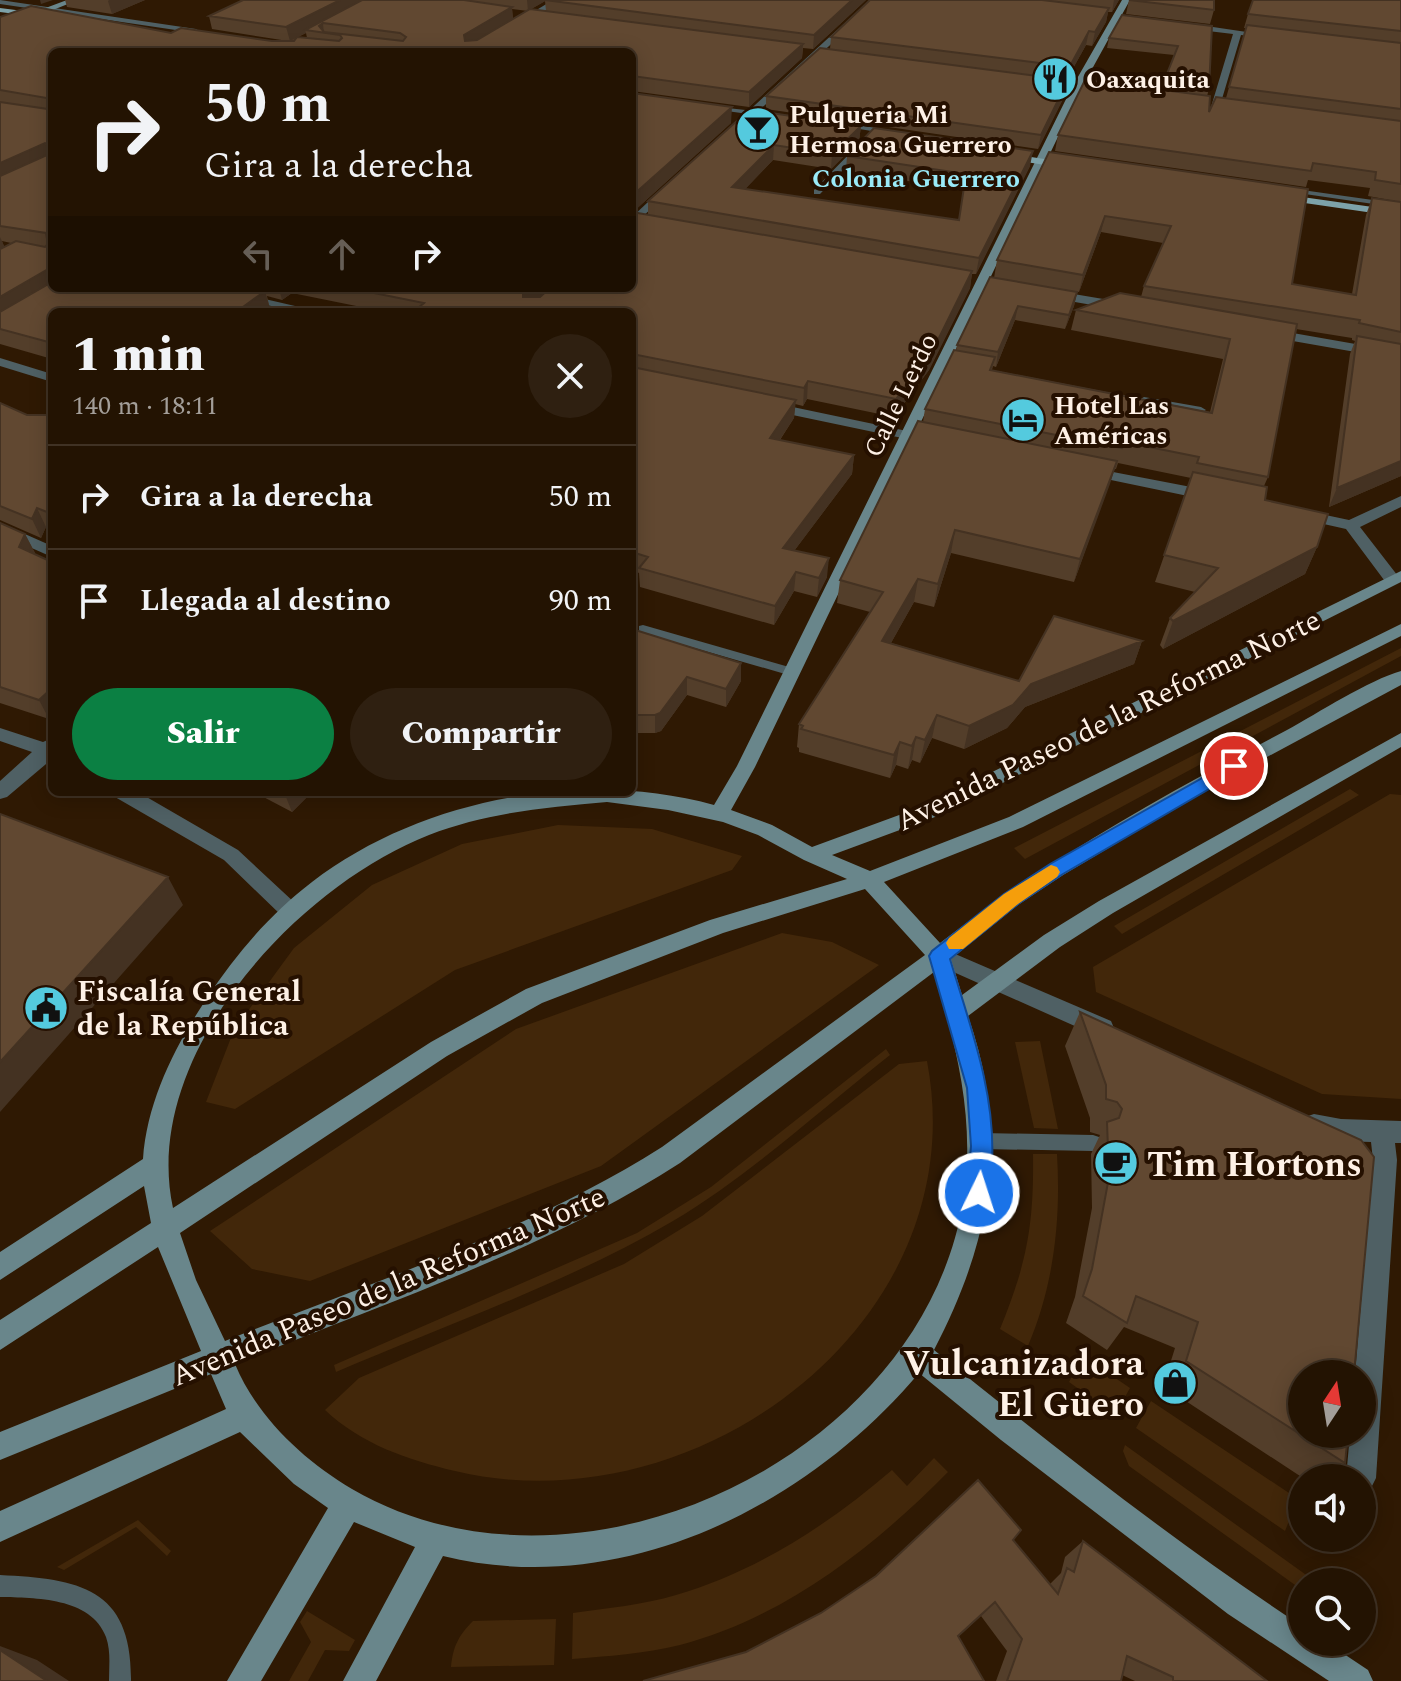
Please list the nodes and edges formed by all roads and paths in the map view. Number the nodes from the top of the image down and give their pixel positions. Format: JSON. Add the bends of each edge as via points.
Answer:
{"nodes":[{"id":1,"x":72,"y":0,"type":"edge"},
{"id":2,"x":559,"y":0,"type":"edge"},
{"id":3,"x":875,"y":0,"type":"edge"},
{"id":4,"x":1126,"y":0,"type":"edge"},
{"id":5,"x":0,"y":2,"type":"edge"},
{"id":6,"x":42,"y":7,"type":"edge"},
{"id":7,"x":24,"y":9,"type":"junction"},
{"id":8,"x":0,"y":12,"type":"edge"},
{"id":9,"x":516,"y":15,"type":"edge"},
{"id":10,"x":1100,"y":16,"type":"edge"},
{"id":11,"x":531,"y":17,"type":"junction"},
{"id":12,"x":1115,"y":18,"type":"junction"},
{"id":13,"x":547,"y":19,"type":"edge"},
{"id":14,"x":1131,"y":20,"type":"edge"},
{"id":15,"x":0,"y":25,"type":"edge"},
{"id":16,"x":1177,"y":25,"type":"edge"},
{"id":17,"x":1238,"y":32,"type":"junction"},
{"id":18,"x":204,"y":36,"type":"joint"},
{"id":19,"x":1283,"y":38,"type":"edge"},
{"id":20,"x":478,"y":48,"type":"edge"},
{"id":21,"x":800,"y":52,"type":"edge"},
{"id":22,"x":816,"y":54,"type":"junction"},
{"id":23,"x":831,"y":56,"type":"edge"},
{"id":24,"x":1068,"y":88,"type":"junction"},
{"id":25,"x":1091,"y":91,"type":"edge"},
{"id":26,"x":718,"y":98,"type":"edge"},
{"id":27,"x":1201,"y":105,"type":"edge"},
{"id":28,"x":1216,"y":107,"type":"junction"},
{"id":29,"x":703,"y":109,"type":"edge"},
{"id":30,"x":1232,"y":109,"type":"edge"},
{"id":31,"x":753,"y":112,"type":"junction"},
{"id":32,"x":768,"y":115,"type":"edge"},
{"id":33,"x":777,"y":123,"type":"edge"},
{"id":34,"x":829,"y":123,"type":"edge"},
{"id":35,"x":839,"y":133,"type":"edge"},
{"id":36,"x":904,"y":138,"type":"joint"},
{"id":37,"x":723,"y":139,"type":"edge"},
{"id":38,"x":864,"y":144,"type":"edge"},
{"id":39,"x":996,"y":151,"type":"edge"},
{"id":40,"x":1042,"y":158,"type":"junction"},
{"id":41,"x":1075,"y":159,"type":"edge"},
{"id":42,"x":1088,"y":169,"type":"edge"},
{"id":43,"x":678,"y":181,"type":"edge"},
{"id":44,"x":817,"y":192,"type":"dead end"},
{"id":45,"x":1276,"y":192,"type":"joint"},
{"id":46,"x":1401,"y":206,"type":"edge"},
{"id":47,"x":1401,"y":214,"type":"edge"},
{"id":48,"x":636,"y":218,"type":"edge"},
{"id":49,"x":636,"y":222,"type":"edge"},
{"id":50,"x":649,"y":224,"type":"edge"},
{"id":51,"x":964,"y":278,"type":"edge"},
{"id":52,"x":980,"y":281,"type":"junction"},
{"id":53,"x":995,"y":284,"type":"edge"},
{"id":54,"x":219,"y":292,"type":"edge"},
{"id":55,"x":1042,"y":292,"type":"edge"},
{"id":56,"x":296,"y":308,"type":"edge"},
{"id":57,"x":1136,"y":309,"type":"edge"},
{"id":58,"x":1261,"y":331,"type":"edge"},
{"id":59,"x":1401,"y":356,"type":"edge"},
{"id":60,"x":0,"y":362,"type":"edge"},
{"id":61,"x":48,"y":377,"type":"edge"},
{"id":62,"x":1126,"y":396,"type":"edge"},
{"id":63,"x":754,"y":403,"type":"edge"},
{"id":64,"x":1201,"y":410,"type":"edge"},
{"id":65,"x":907,"y":435,"type":"junction"},
{"id":66,"x":938,"y":441,"type":"edge"},
{"id":67,"x":1076,"y":469,"type":"edge"},
{"id":68,"x":1229,"y":500,"type":"edge"},
{"id":69,"x":1401,"y":501,"type":"edge"},
{"id":70,"x":1290,"y":512,"type":"edge"},
{"id":71,"x":1351,"y":525,"type":"junction"},
{"id":72,"x":0,"y":528,"type":"edge"},
{"id":73,"x":48,"y":550,"type":"edge"},
{"id":74,"x":1397,"y":578,"type":"edge"},
{"id":75,"x":643,"y":629,"type":"edge"},
{"id":76,"x":1401,"y":629,"type":"edge"},
{"id":77,"x":792,"y":672,"type":"junction"},
{"id":78,"x":1401,"y":677,"type":"edge"},
{"id":79,"x":0,"y":734,"type":"edge"},
{"id":80,"x":1399,"y":742,"type":"edge"},
{"id":81,"x":48,"y":748,"type":"edge"},
{"id":82,"x":48,"y":751,"type":"edge"},
{"id":83,"x":0,"y":792,"type":"edge"},
{"id":84,"x":129,"y":796,"type":"edge"},
{"id":85,"x":537,"y":796,"type":"edge"},
{"id":86,"x":618,"y":796,"type":"edge"},
{"id":87,"x":719,"y":813,"type":"junction"},
{"id":88,"x":811,"y":855,"type":"junction"},
{"id":89,"x":869,"y":880,"type":"junction"},
{"id":90,"x":289,"y":910,"type":"junction"},
{"id":91,"x":939,"y":956,"type":"junction"},
{"id":92,"x":997,"y":982,"type":"junction"},
{"id":93,"x":955,"y":1013,"type":"junction"},
{"id":94,"x":1121,"y":1037,"type":"edge"},
{"id":95,"x":1293,"y":1117,"type":"edge"},
{"id":96,"x":1391,"y":1131,"type":"edge"},
{"id":97,"x":982,"y":1141,"type":"junction"},
{"id":98,"x":1093,"y":1143,"type":"dead end"},
{"id":99,"x":154,"y":1166,"type":"junction"},
{"id":100,"x":165,"y":1231,"type":"junction"},
{"id":101,"x":0,"y":1267,"type":"edge"},
{"id":102,"x":0,"y":1336,"type":"edge"},
{"id":103,"x":917,"y":1354,"type":"junction"},
{"id":104,"x":219,"y":1359,"type":"junction"},
{"id":105,"x":245,"y":1415,"type":"junction"},
{"id":106,"x":0,"y":1446,"type":"edge"},
{"id":107,"x":1362,"y":1464,"type":"edge"},
{"id":108,"x":348,"y":1503,"type":"junction"},
{"id":109,"x":0,"y":1527,"type":"edge"},
{"id":110,"x":436,"y":1539,"type":"junction"},
{"id":111,"x":0,"y":1586,"type":"edge"},
{"id":112,"x":1352,"y":1680,"type":"edge"},
{"id":113,"x":120,"y":1681,"type":"edge"},
{"id":114,"x":243,"y":1681,"type":"edge"},
{"id":115,"x":359,"y":1681,"type":"edge"}],
"edges":[{"from":1,"to":6,"type":"street"},
{"from":2,"to":11,"type":"street"},
{"from":3,"to":22,"type":"street"},
{"from":4,"to":12,"type":"street","name":"Calle Lerdo"},
{"from":5,"to":7,"type":"lane"},
{"from":6,"to":7,"type":"main road"},
{"from":6,"to":7,"type":"main road"},
{"from":6,"to":15,"type":"street"},
{"from":6,"to":18,"type":"main road"},
{"from":6,"to":18,"type":"lane"},
{"from":7,"to":8,"type":"main road"},
{"from":7,"to":15,"type":"lane"},
{"from":9,"to":11,"type":"street"},
{"from":10,"to":12,"type":"street"},
{"from":11,"to":13,"type":"street"},
{"from":11,"to":20,"type":"street"},
{"from":12,"to":14,"type":"street"},
{"from":12,"to":24,"type":"street","name":"Calle Lerdo"},
{"from":16,"to":17,"type":"street"},
{"from":17,"to":19,"type":"street"},
{"from":17,"to":28,"type":"street"},
{"from":21,"to":22,"type":"street"},
{"from":22,"to":23,"type":"street"},
{"from":22,"to":31,"type":"street"},
{"from":24,"to":25,"type":"street"},
{"from":24,"to":40,"type":"street","name":"Calle Lerdo"},
{"from":26,"to":31,"type":"lane"},
{"from":27,"to":28,"type":"street"},
{"from":28,"to":30,"type":"street"},
{"from":29,"to":31,"type":"main road"},
{"from":31,"to":32,"type":"lane"},
{"from":31,"to":33,"type":"main road"},
{"from":31,"to":37,"type":"street"},
{"from":34,"to":36,"type":"lane"},
{"from":35,"to":36,"type":"main road"},
{"from":38,"to":44,"type":"lane"},
{"from":39,"to":40,"type":"main road"},
{"from":40,"to":41,"type":"lane"},
{"from":40,"to":42,"type":"main road"},
{"from":40,"to":52,"type":"street","name":"Calle Lerdo"},
{"from":43,"to":48,"type":"street"},
{"from":45,"to":46,"type":"lane"},
{"from":45,"to":47,"type":"main road"},
{"from":49,"to":50,"type":"street"},
{"from":51,"to":52,"type":"street"},
{"from":52,"to":53,"type":"street"},
{"from":52,"to":65,"type":"street","name":"Calle Lerdo","via":[[948,364]]},
{"from":54,"to":56,"type":"street"},
{"from":55,"to":57,"type":"street"},
{"from":58,"to":59,"type":"street"},
{"from":60,"to":61,"type":"street"},
{"from":62,"to":64,"type":"lane"},
{"from":63,"to":65,"type":"street"},
{"from":65,"to":66,"type":"street"},
{"from":65,"to":77,"type":"street","name":"Calle Lerdo"},
{"from":67,"to":68,"type":"street"},
{"from":69,"to":71,"type":"street"},
{"from":70,"to":71,"type":"street"},
{"from":71,"to":74,"type":"street"},
{"from":72,"to":73,"type":"street"},
{"from":74,"to":88,"type":"street","name":"Avenida Paseo de la Reforma Norte","via":[[928,812]]},
{"from":75,"to":77,"type":"lane"},
{"from":76,"to":89,"type":"street","name":"Avenida Paseo de la Reforma Norte","via":[[1016,822]]},
{"from":77,"to":87,"type":"street","name":"Calle Lerdo"},
{"from":78,"to":91,"type":"street","name":"Avenida Paseo de la Reforma Norte","via":[[1056,869]]},
{"from":79,"to":81,"type":"street"},
{"from":80,"to":92,"type":"street","via":[[1106,907]]},
{"from":82,"to":83,"type":"street"},
{"from":84,"to":90,"type":"street","via":[[231,855]]},
{"from":85,"to":90,"type":"street","via":[[480,808],[412,832],[348,865]]},
{"from":86,"to":87,"type":"street"},
{"from":87,"to":88,"type":"street"},
{"from":88,"to":89,"type":"street"},
{"from":89,"to":91,"type":"street"},
{"from":89,"to":100,"type":"street","name":"Avenida Paseo de la Reforma Norte","via":[[718,926],[534,996],[439,1049]]},
{"from":90,"to":99,"type":"street","via":[[249,953],[184,1055],[170,1090]]},
{"from":91,"to":92,"type":"street"},
{"from":91,"to":93,"type":"street"},
{"from":91,"to":104,"type":"street","name":"Avenida Paseo de la Reforma Norte","via":[[629,1182],[518,1236]]},
{"from":92,"to":93,"type":"street"},
{"from":92,"to":94,"type":"street"},
{"from":93,"to":97,"type":"street","via":[[977,1088]]},
{"from":95,"to":96,"type":"street","via":[[1322,1127]]},
{"from":96,"to":107,"type":"street"},
{"from":97,"to":98,"type":"lane"},
{"from":97,"to":103,"type":"street","via":[[979,1193],[969,1234],[952,1285]]},
{"from":99,"to":100,"type":"street"},
{"from":99,"to":101,"type":"street"},
{"from":100,"to":102,"type":"street","name":"Avenida Paseo de la Reforma Norte"},
{"from":100,"to":104,"type":"street","via":[[181,1281]]},
{"from":103,"to":110,"type":"street","via":[[801,1467],[736,1504],[655,1536],[567,1552],[488,1550]]},
{"from":103,"to":112,"type":"street","via":[[1239,1603]]},
{"from":104,"to":105,"type":"street"},
{"from":104,"to":106,"type":"street","name":"Avenida Paseo de la Reforma Norte"},
{"from":105,"to":108,"type":"street","via":[[308,1477]]},
{"from":105,"to":109,"type":"street"},
{"from":108,"to":110,"type":"street"},
{"from":108,"to":114,"type":"street"},
{"from":110,"to":115,"type":"street"},
{"from":111,"to":113,"type":"lane","via":[[59,1589],[92,1603],[110,1621]]}]}
